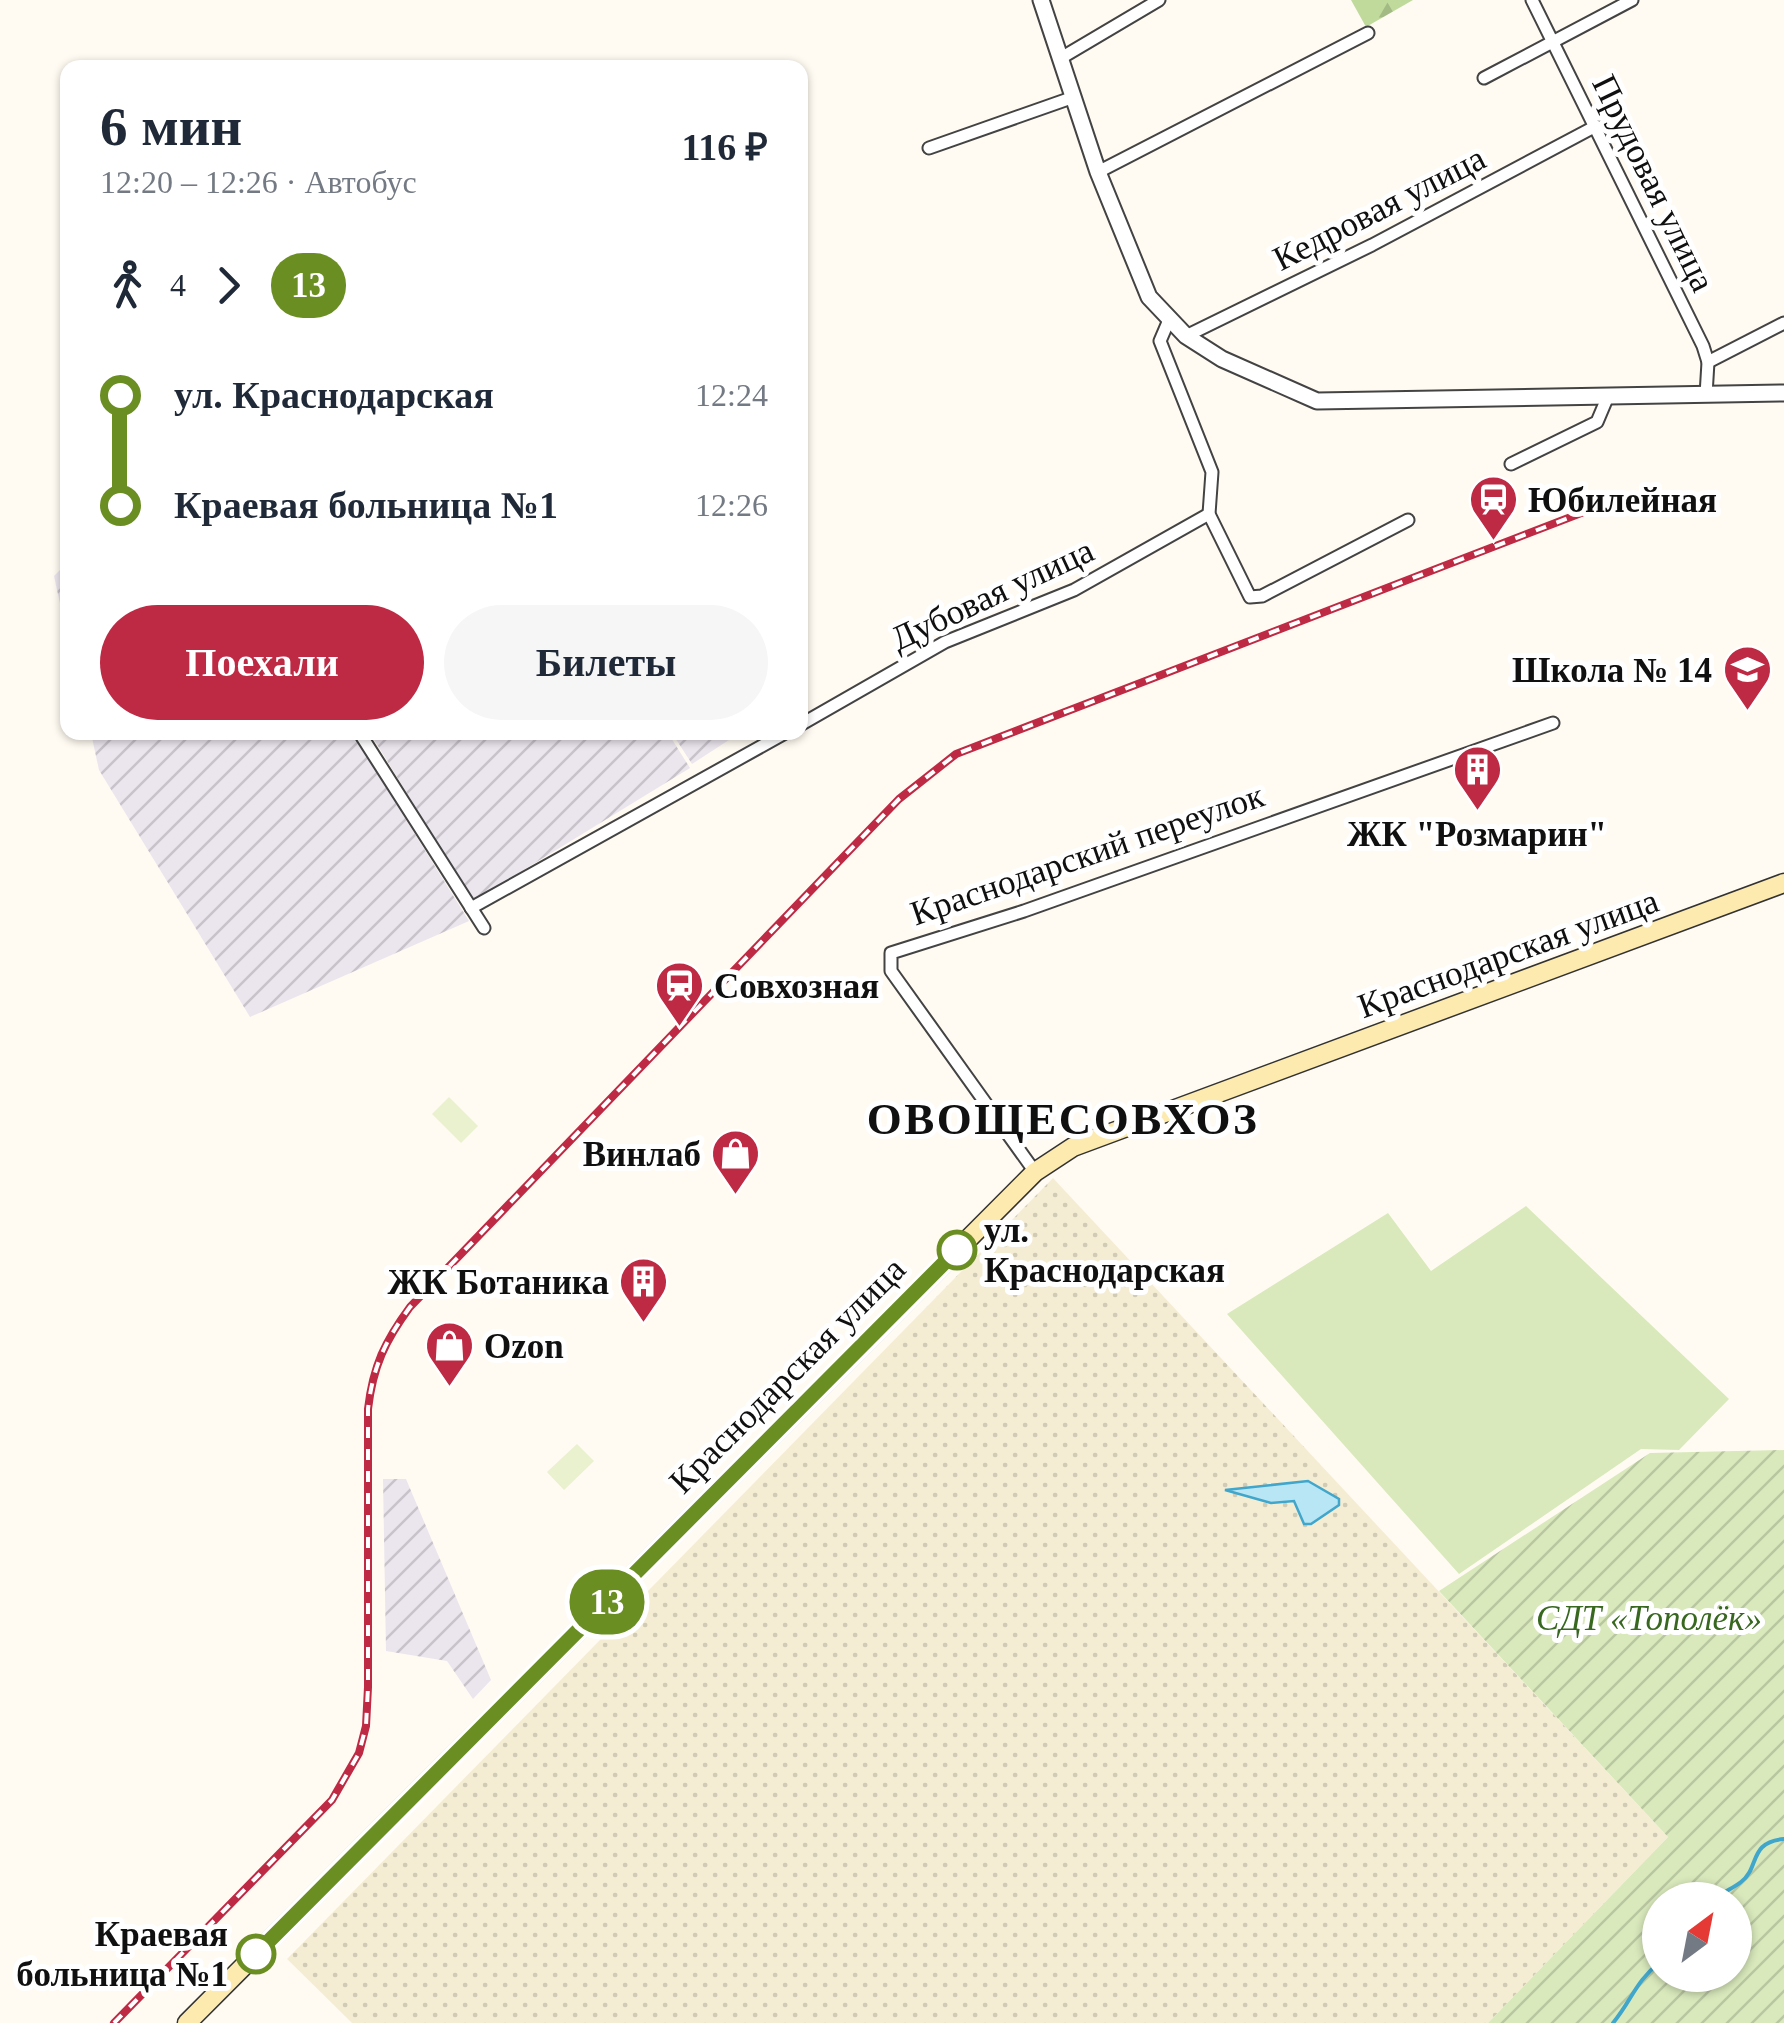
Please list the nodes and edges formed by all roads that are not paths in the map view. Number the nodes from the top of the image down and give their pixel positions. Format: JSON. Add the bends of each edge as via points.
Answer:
{"nodes":[{"id":1,"x":1041,"y":0,"type":"edge"},
{"id":2,"x":1159,"y":0,"type":"edge"},
{"id":3,"x":1532,"y":0,"type":"edge"},
{"id":4,"x":1632,"y":0,"type":"edge"},
{"id":5,"x":1368,"y":32,"type":"dead end"},
{"id":6,"x":1554,"y":43,"type":"junction"},
{"id":7,"x":1061,"y":58,"type":"junction"},
{"id":8,"x":1484,"y":78,"type":"dead end"},
{"id":9,"x":1074,"y":96,"type":"junction"},
{"id":10,"x":1596,"y":126,"type":"junction"},
{"id":11,"x":929,"y":148,"type":"dead end"},
{"id":12,"x":1098,"y":172,"type":"junction"},
{"id":13,"x":1169,"y":320,"type":"junction"},
{"id":14,"x":1784,"y":323,"type":"edge"},
{"id":15,"x":1186,"y":336,"type":"junction"},
{"id":16,"x":1708,"y":362,"type":"junction"},
{"id":17,"x":1784,"y":393,"type":"edge"},
{"id":18,"x":1706,"y":395,"type":"junction"},
{"id":19,"x":1608,"y":396,"type":"junction"},
{"id":20,"x":1510,"y":464,"type":"dead end"},
{"id":21,"x":1208,"y":514,"type":"junction"},
{"id":22,"x":1408,"y":520,"type":"dead end"},
{"id":23,"x":808,"y":720,"type":"edge"},
{"id":24,"x":1553,"y":723,"type":"dead end"},
{"id":25,"x":364,"y":740,"type":"edge"},
{"id":26,"x":773,"y":740,"type":"edge"},
{"id":27,"x":1784,"y":884,"type":"edge"},
{"id":28,"x":471,"y":908,"type":"junction"},
{"id":29,"x":484,"y":928,"type":"dead end"},
{"id":30,"x":1035,"y":1172,"type":"junction"},
{"id":31,"x":188,"y":2023,"type":"edge"}],
"edges":[{"from":1,"to":7,"type":"street"},
{"from":2,"to":7,"type":"street"},
{"from":3,"to":6,"type":"street","name":"Прудовая улица"},
{"from":4,"to":6,"type":"street"},
{"from":5,"to":12,"type":"street"},
{"from":6,"to":8,"type":"street"},
{"from":6,"to":10,"type":"street","name":"Прудовая улица"},
{"from":7,"to":9,"type":"street"},
{"from":9,"to":11,"type":"street"},
{"from":9,"to":12,"type":"street"},
{"from":10,"to":15,"type":"street","name":"Кедровая улица"},
{"from":10,"to":16,"type":"street","name":"Прудовая улица"},
{"from":12,"to":13,"type":"street","via":[[1149,298]]},
{"from":13,"to":15,"type":"street"},
{"from":13,"to":21,"type":"street","via":[[1160,341],[1212,472]]},
{"from":14,"to":16,"type":"street"},
{"from":15,"to":19,"type":"street","via":[[1266,382],[1317,401]]},
{"from":16,"to":18,"type":"street","name":"Прудовая улица"},
{"from":17,"to":18,"type":"street"},
{"from":18,"to":19,"type":"street"},
{"from":19,"to":20,"type":"street","via":[[1597,422]]},
{"from":21,"to":22,"type":"street","via":[[1250,598]]},
{"from":21,"to":23,"type":"street","name":"Дубовая улица","via":[[1074,590],[945,642]]},
{"from":24,"to":30,"type":"street","name":"Краснодарский переулок","via":[[891,953],[891,971]]},
{"from":25,"to":28,"type":"street"},
{"from":26,"to":28,"type":"street"},
{"from":27,"to":30,"type":"main road","name":"Краснодарская улица","via":[[1073,1147]]},
{"from":28,"to":29,"type":"street"},
{"from":30,"to":31,"type":"main road","name":"Краснодарская улица"}]}
